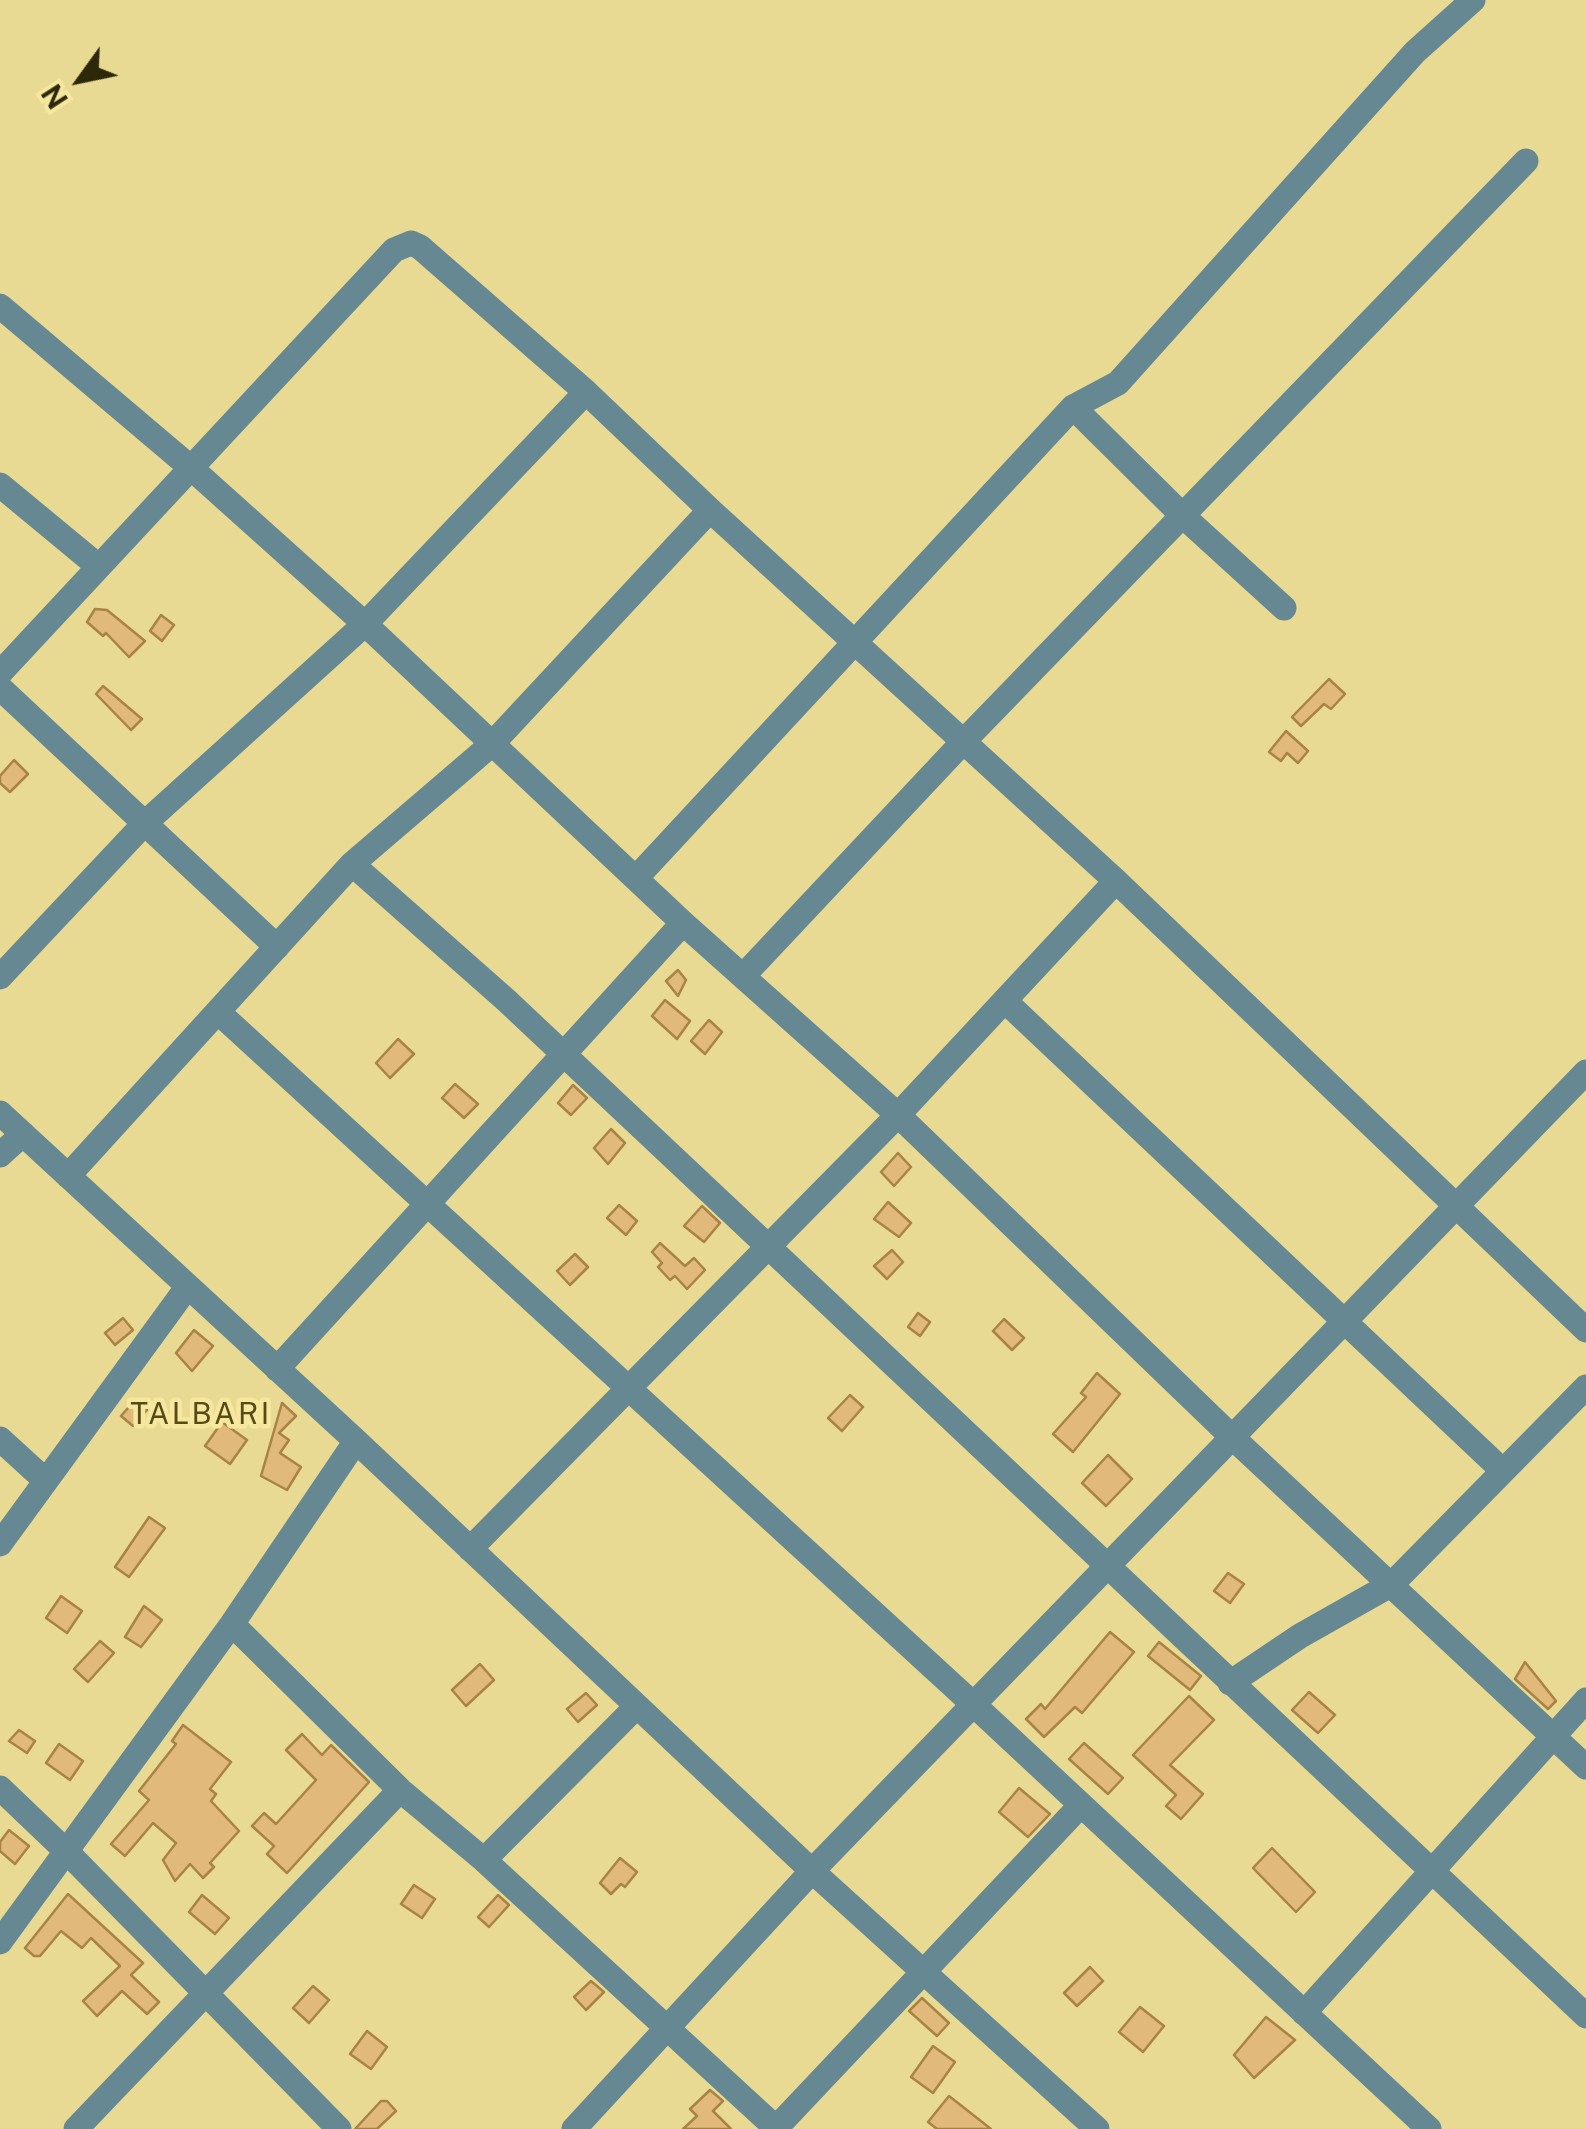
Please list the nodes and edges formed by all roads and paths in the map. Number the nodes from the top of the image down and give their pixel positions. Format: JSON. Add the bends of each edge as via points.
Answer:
{"nodes":[{"id":1,"x":1473,"y":0,"type":"edge"},
{"id":2,"x":1526,"y":160,"type":"dead end"},
{"id":3,"x":0,"y":306,"type":"edge"},
{"id":4,"x":586,"y":392,"type":"junction"},
{"id":5,"x":1073,"y":407,"type":"junction"},
{"id":6,"x":190,"y":466,"type":"junction"},
{"id":7,"x":0,"y":484,"type":"edge"},
{"id":8,"x":710,"y":510,"type":"junction"},
{"id":9,"x":1184,"y":516,"type":"junction"},
{"id":10,"x":98,"y":566,"type":"junction"},
{"id":11,"x":1284,"y":608,"type":"dead end"},
{"id":12,"x":366,"y":624,"type":"junction"},
{"id":13,"x":854,"y":643,"type":"junction"},
{"id":14,"x":0,"y":673,"type":"edge"},
{"id":15,"x":0,"y":688,"type":"edge"},
{"id":16,"x":962,"y":742,"type":"junction"},
{"id":17,"x":492,"y":744,"type":"junction"},
{"id":18,"x":145,"y":824,"type":"junction"},
{"id":19,"x":352,"y":864,"type":"junction"},
{"id":20,"x":637,"y":877,"type":"junction"},
{"id":21,"x":1116,"y":881,"type":"junction"},
{"id":22,"x":683,"y":923,"type":"junction"},
{"id":23,"x":277,"y":947,"type":"junction"},
{"id":24,"x":744,"y":975,"type":"junction"},
{"id":25,"x":0,"y":977,"type":"edge"},
{"id":26,"x":1005,"y":1000,"type":"junction"},
{"id":27,"x":218,"y":1012,"type":"junction"},
{"id":28,"x":564,"y":1055,"type":"junction"},
{"id":29,"x":1586,"y":1072,"type":"edge"},
{"id":30,"x":0,"y":1113,"type":"edge"},
{"id":31,"x":898,"y":1116,"type":"junction"},
{"id":32,"x":23,"y":1134,"type":"junction"},
{"id":33,"x":0,"y":1154,"type":"edge"},
{"id":34,"x":68,"y":1176,"type":"junction"},
{"id":35,"x":429,"y":1205,"type":"junction"},
{"id":36,"x":1458,"y":1206,"type":"junction"},
{"id":37,"x":768,"y":1248,"type":"junction"},
{"id":38,"x":188,"y":1286,"type":"junction"},
{"id":39,"x":1348,"y":1321,"type":"junction"},
{"id":40,"x":1586,"y":1330,"type":"edge"},
{"id":41,"x":277,"y":1369,"type":"junction"},
{"id":42,"x":1586,"y":1387,"type":"edge"},
{"id":43,"x":629,"y":1388,"type":"junction"},
{"id":44,"x":1232,"y":1437,"type":"junction"},
{"id":45,"x":0,"y":1439,"type":"edge"},
{"id":46,"x":356,"y":1442,"type":"junction"},
{"id":47,"x":1504,"y":1471,"type":"junction"},
{"id":48,"x":46,"y":1481,"type":"junction"},
{"id":49,"x":0,"y":1544,"type":"edge"},
{"id":50,"x":470,"y":1549,"type":"junction"},
{"id":51,"x":1108,"y":1567,"type":"junction"},
{"id":52,"x":1392,"y":1584,"type":"junction"},
{"id":53,"x":232,"y":1624,"type":"junction"},
{"id":54,"x":1230,"y":1683,"type":"junction"},
{"id":55,"x":1586,"y":1700,"type":"edge"},
{"id":56,"x":973,"y":1704,"type":"junction"},
{"id":57,"x":636,"y":1706,"type":"junction"},
{"id":58,"x":1554,"y":1736,"type":"junction"},
{"id":59,"x":1586,"y":1767,"type":"edge"},
{"id":60,"x":0,"y":1788,"type":"edge"},
{"id":61,"x":400,"y":1790,"type":"junction"},
{"id":62,"x":1081,"y":1805,"type":"junction"},
{"id":63,"x":67,"y":1852,"type":"junction"},
{"id":64,"x":484,"y":1860,"type":"junction"},
{"id":65,"x":812,"y":1871,"type":"junction"},
{"id":66,"x":1432,"y":1873,"type":"junction"},
{"id":67,"x":0,"y":1942,"type":"edge"},
{"id":68,"x":922,"y":1970,"type":"junction"},
{"id":69,"x":208,"y":1994,"type":"junction"},
{"id":70,"x":1304,"y":2012,"type":"junction"},
{"id":71,"x":1586,"y":2016,"type":"edge"},
{"id":72,"x":667,"y":2028,"type":"junction"},
{"id":73,"x":776,"y":2128,"type":"edge"},
{"id":74,"x":1094,"y":2128,"type":"edge"},
{"id":75,"x":76,"y":2129,"type":"edge"},
{"id":76,"x":339,"y":2129,"type":"edge"},
{"id":77,"x":574,"y":2129,"type":"edge"},
{"id":78,"x":1429,"y":2129,"type":"edge"}],
"edges":[{"from":1,"to":5,"type":"street","via":[[1415,52],[1118,383]]},
{"from":2,"to":9,"type":"street"},
{"from":3,"to":6,"type":"street"},
{"from":4,"to":6,"type":"street","via":[[420,248],[402,245]]},
{"from":4,"to":8,"type":"street"},
{"from":4,"to":12,"type":"street"},
{"from":5,"to":9,"type":"street"},
{"from":5,"to":13,"type":"street"},
{"from":6,"to":10,"type":"street"},
{"from":6,"to":12,"type":"street"},
{"from":7,"to":10,"type":"street"},
{"from":8,"to":13,"type":"street"},
{"from":8,"to":17,"type":"street"},
{"from":9,"to":11,"type":"street"},
{"from":9,"to":16,"type":"street"},
{"from":10,"to":14,"type":"street"},
{"from":12,"to":17,"type":"street"},
{"from":12,"to":18,"type":"street"},
{"from":13,"to":16,"type":"street"},
{"from":13,"to":20,"type":"street"},
{"from":15,"to":18,"type":"street"},
{"from":16,"to":21,"type":"street"},
{"from":16,"to":24,"type":"street"},
{"from":17,"to":19,"type":"street"},
{"from":17,"to":20,"type":"street"},
{"from":18,"to":23,"type":"street"},
{"from":18,"to":25,"type":"street"},
{"from":19,"to":23,"type":"street"},
{"from":19,"to":28,"type":"street"},
{"from":20,"to":22,"type":"street"},
{"from":21,"to":26,"type":"street"},
{"from":21,"to":36,"type":"street"},
{"from":22,"to":24,"type":"street"},
{"from":22,"to":28,"type":"street"},
{"from":23,"to":27,"type":"street"},
{"from":24,"to":31,"type":"street"},
{"from":26,"to":31,"type":"street"},
{"from":26,"to":39,"type":"street"},
{"from":27,"to":34,"type":"street"},
{"from":27,"to":35,"type":"street"},
{"from":28,"to":35,"type":"street"},
{"from":28,"to":37,"type":"street"},
{"from":29,"to":36,"type":"street"},
{"from":30,"to":32,"type":"street"},
{"from":31,"to":37,"type":"street"},
{"from":31,"to":44,"type":"street"},
{"from":32,"to":33,"type":"street"},
{"from":32,"to":34,"type":"street"},
{"from":34,"to":38,"type":"street"},
{"from":35,"to":41,"type":"street"},
{"from":35,"to":43,"type":"street"},
{"from":36,"to":39,"type":"street"},
{"from":36,"to":40,"type":"street"},
{"from":37,"to":43,"type":"street"},
{"from":37,"to":51,"type":"street"},
{"from":38,"to":41,"type":"street"},
{"from":38,"to":48,"type":"street"},
{"from":39,"to":44,"type":"street"},
{"from":39,"to":47,"type":"street"},
{"from":41,"to":46,"type":"street"},
{"from":42,"to":47,"type":"street"},
{"from":43,"to":50,"type":"street"},
{"from":43,"to":56,"type":"street"},
{"from":44,"to":51,"type":"street"},
{"from":44,"to":52,"type":"street"},
{"from":45,"to":48,"type":"street"},
{"from":46,"to":50,"type":"street"},
{"from":46,"to":53,"type":"street"},
{"from":47,"to":52,"type":"street"},
{"from":48,"to":49,"type":"street"},
{"from":50,"to":57,"type":"street"},
{"from":51,"to":54,"type":"street"},
{"from":51,"to":56,"type":"street"},
{"from":52,"to":54,"type":"street"},
{"from":52,"to":58,"type":"street"},
{"from":53,"to":61,"type":"street"},
{"from":53,"to":63,"type":"street"},
{"from":54,"to":66,"type":"street"},
{"from":55,"to":58,"type":"street"},
{"from":56,"to":62,"type":"street"},
{"from":56,"to":65,"type":"street"},
{"from":57,"to":64,"type":"street"},
{"from":57,"to":65,"type":"street"},
{"from":58,"to":59,"type":"street"},
{"from":58,"to":66,"type":"street"},
{"from":60,"to":63,"type":"street"},
{"from":61,"to":64,"type":"street"},
{"from":61,"to":69,"type":"street"},
{"from":62,"to":68,"type":"street"},
{"from":62,"to":70,"type":"street"},
{"from":63,"to":67,"type":"street"},
{"from":63,"to":69,"type":"street"},
{"from":64,"to":72,"type":"street"},
{"from":65,"to":68,"type":"street"},
{"from":65,"to":72,"type":"street"},
{"from":66,"to":70,"type":"street"},
{"from":66,"to":71,"type":"street"},
{"from":68,"to":73,"type":"street"},
{"from":68,"to":74,"type":"street"},
{"from":69,"to":75,"type":"street"},
{"from":69,"to":76,"type":"street"},
{"from":70,"to":78,"type":"street"},
{"from":72,"to":73,"type":"street"},
{"from":72,"to":77,"type":"street"}]}
